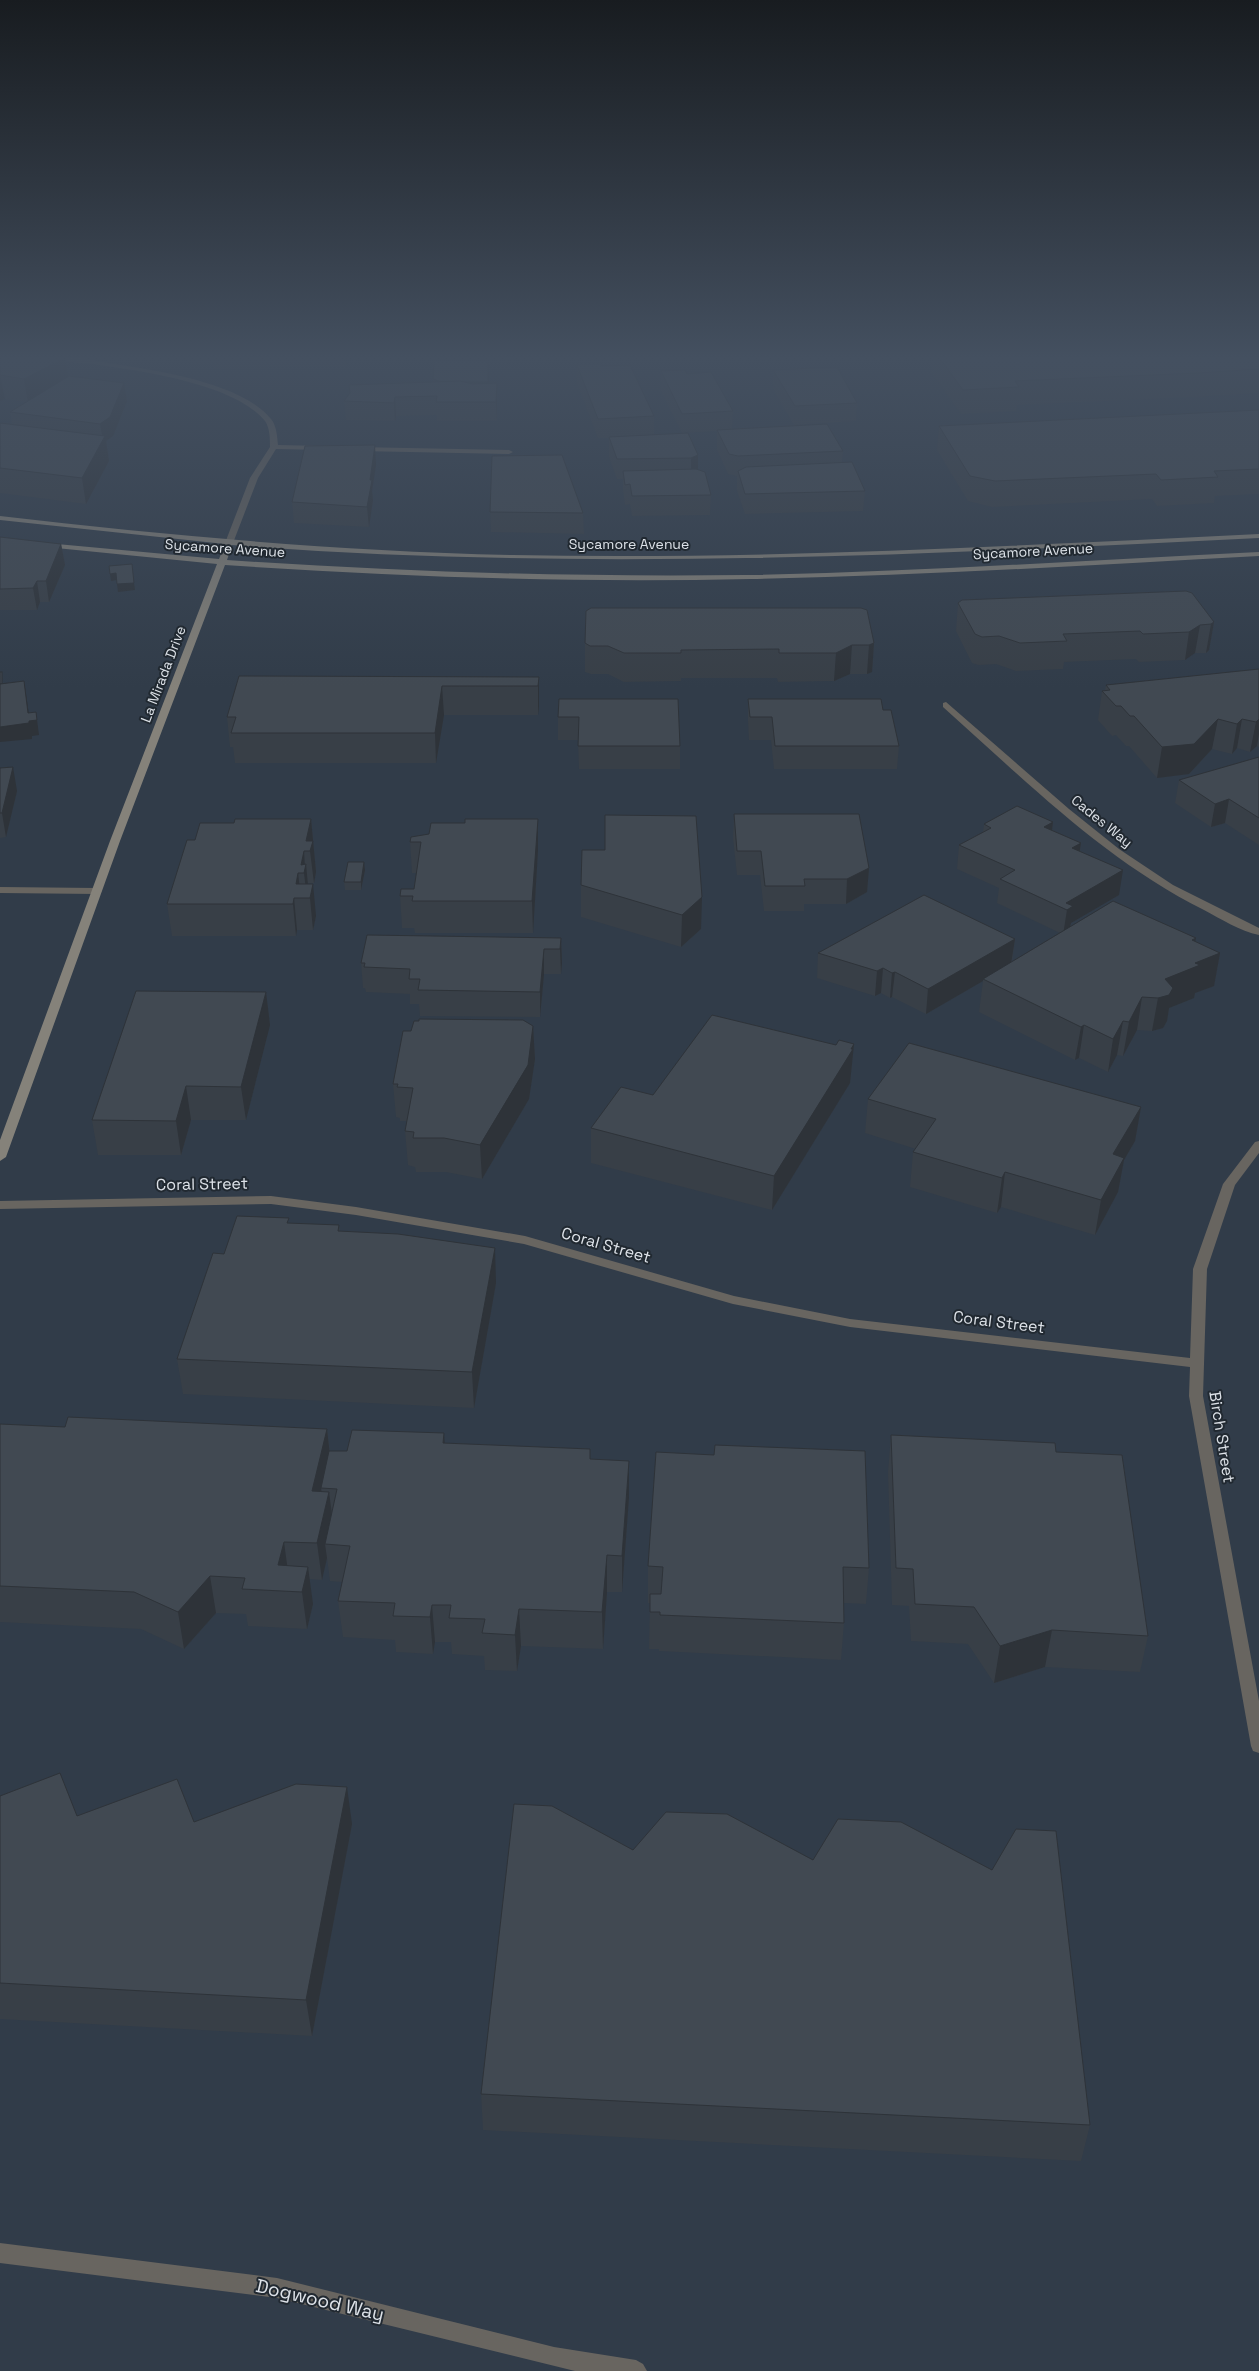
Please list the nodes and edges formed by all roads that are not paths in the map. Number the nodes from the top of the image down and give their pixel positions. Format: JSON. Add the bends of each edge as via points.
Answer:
{"nodes":[{"id":1,"x":261,"y":467,"type":"edge"},
{"id":2,"x":0,"y":518,"type":"edge"},
{"id":3,"x":1259,"y":536,"type":"edge"},
{"id":4,"x":229,"y":543,"type":"junction"},
{"id":5,"x":41,"y":544,"type":"edge"},
{"id":6,"x":1259,"y":554,"type":"edge"},
{"id":7,"x":221,"y":562,"type":"junction"},
{"id":8,"x":946,"y":705,"type":"dead end"},
{"id":9,"x":0,"y":890,"type":"edge"},
{"id":10,"x":97,"y":891,"type":"junction"},
{"id":11,"x":1259,"y":932,"type":"edge"},
{"id":12,"x":1259,"y":1145,"type":"edge"},
{"id":13,"x":0,"y":1158,"type":"edge"},
{"id":14,"x":0,"y":1205,"type":"edge"},
{"id":15,"x":1198,"y":1363,"type":"junction"},
{"id":16,"x":1259,"y":1746,"type":"edge"},
{"id":17,"x":0,"y":2253,"type":"edge"},
{"id":18,"x":636,"y":2371,"type":"edge"}],
"edges":[{"from":1,"to":4,"type":"street","name":"La Mirada Drive"},
{"from":2,"to":4,"type":"main road","name":"Sycamore Avenue"},
{"from":3,"to":4,"type":"main road","name":"Sycamore Avenue","via":[[899,553],[615,558],[468,556]]},
{"from":4,"to":7,"type":"main road","name":"La Mirada Drive"},
{"from":5,"to":7,"type":"main road","name":"Sycamore Avenue"},
{"from":6,"to":7,"type":"main road","name":"Sycamore Avenue","via":[[739,577],[468,575]]},
{"from":7,"to":10,"type":"main road","name":"La Mirada Drive"},
{"from":8,"to":11,"type":"street","name":"Cades Way","via":[[1082,825],[1142,870],[1196,902]]},
{"from":9,"to":10,"type":"street"},
{"from":10,"to":13,"type":"main road","name":"La Mirada Drive"},
{"from":12,"to":15,"type":"street","name":"Birch Street","via":[[1229,1184],[1200,1269]]},
{"from":14,"to":15,"type":"street","name":"Coral Street","via":[[271,1200],[525,1240],[733,1300],[850,1322]]},
{"from":15,"to":16,"type":"street","name":"Birch Street","via":[[1196,1396]]},
{"from":17,"to":18,"type":"street","name":"Dogwood Way","via":[[277,2288],[554,2357]]}]}
